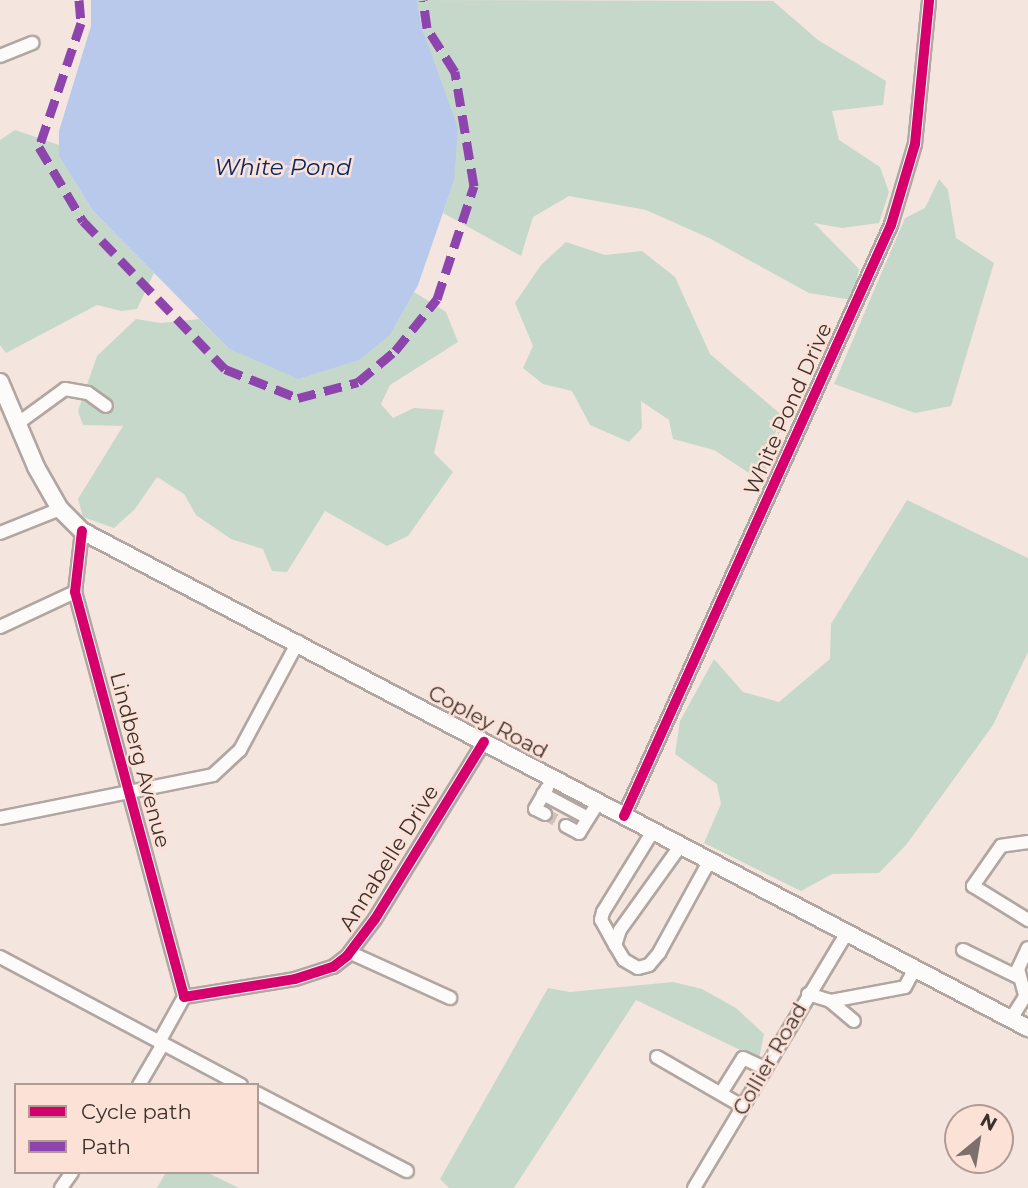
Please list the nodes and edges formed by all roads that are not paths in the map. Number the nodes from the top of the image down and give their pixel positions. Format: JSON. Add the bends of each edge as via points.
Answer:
{"nodes":[{"id":1,"x":929,"y":0,"type":"edge"},
{"id":2,"x":32,"y":43,"type":"dead end"},
{"id":3,"x":0,"y":56,"type":"edge"},
{"id":4,"x":0,"y":382,"type":"edge"},
{"id":5,"x":106,"y":406,"type":"dead end"},
{"id":6,"x":17,"y":424,"type":"junction"},
{"id":7,"x":60,"y":509,"type":"junction"},
{"id":8,"x":82,"y":531,"type":"junction"},
{"id":9,"x":0,"y":533,"type":"edge"},
{"id":10,"x":75,"y":592,"type":"junction"},
{"id":11,"x":0,"y":627,"type":"edge"},
{"id":12,"x":298,"y":642,"type":"junction"},
{"id":13,"x":484,"y":742,"type":"junction"},
{"id":14,"x":552,"y":778,"type":"junction"},
{"id":15,"x":544,"y":794,"type":"junction"},
{"id":16,"x":130,"y":795,"type":"junction"},
{"id":17,"x":598,"y":803,"type":"junction"},
{"id":18,"x":545,"y":814,"type":"dead end"},
{"id":19,"x":624,"y":816,"type":"junction"},
{"id":20,"x":0,"y":818,"type":"edge"},
{"id":21,"x":588,"y":818,"type":"junction"},
{"id":22,"x":566,"y":826,"type":"dead end"},
{"id":23,"x":653,"y":831,"type":"junction"},
{"id":24,"x":1028,"y":842,"type":"edge"},
{"id":25,"x":681,"y":845,"type":"junction"},
{"id":26,"x":710,"y":860,"type":"junction"},
{"id":27,"x":1028,"y":920,"type":"edge"},
{"id":28,"x":848,"y":932,"type":"junction"},
{"id":29,"x":615,"y":945,"type":"junction"},
{"id":30,"x":1028,"y":948,"type":"edge"},
{"id":31,"x":963,"y":950,"type":"dead end"},
{"id":32,"x":351,"y":953,"type":"junction"},
{"id":33,"x":0,"y":957,"type":"edge"},
{"id":34,"x":915,"y":968,"type":"junction"},
{"id":35,"x":1018,"y":977,"type":"junction"},
{"id":36,"x":1026,"y":993,"type":"edge"},
{"id":37,"x":808,"y":994,"type":"junction"},
{"id":38,"x":184,"y":997,"type":"junction"},
{"id":39,"x":450,"y":998,"type":"dead end"},
{"id":40,"x":830,"y":1001,"type":"junction"},
{"id":41,"x":1011,"y":1019,"type":"junction"},
{"id":42,"x":854,"y":1021,"type":"dead end"},
{"id":43,"x":1028,"y":1028,"type":"edge"},
{"id":44,"x":161,"y":1043,"type":"junction"},
{"id":45,"x":657,"y":1057,"type":"dead end"},
{"id":46,"x":764,"y":1068,"type":"junction"},
{"id":47,"x":140,"y":1083,"type":"edge"},
{"id":48,"x":237,"y":1083,"type":"edge"},
{"id":49,"x":721,"y":1093,"type":"junction"},
{"id":50,"x":259,"y":1094,"type":"edge"},
{"id":51,"x":742,"y":1106,"type":"junction"},
{"id":52,"x":407,"y":1171,"type":"dead end"},
{"id":53,"x":694,"y":1188,"type":"edge"}],
"edges":[{"from":1,"to":19,"type":"street","name":"White Pond Drive","via":[[915,144],[891,225]]},
{"from":2,"to":3,"type":"street"},
{"from":4,"to":6,"type":"main road","name":"Copley Road"},
{"from":5,"to":6,"type":"street","via":[[88,393],[65,389]]},
{"from":6,"to":7,"type":"main road","name":"Copley Road"},
{"from":7,"to":8,"type":"main road","name":"Copley Road"},
{"from":7,"to":9,"type":"street"},
{"from":8,"to":10,"type":"street","name":"Lindberg Avenue"},
{"from":8,"to":12,"type":"main road","name":"Copley Road"},
{"from":10,"to":11,"type":"street"},
{"from":10,"to":16,"type":"street","name":"Lindberg Avenue"},
{"from":12,"to":13,"type":"main road","name":"Copley Road"},
{"from":12,"to":16,"type":"street","via":[[240,750],[226,765],[198,782]]},
{"from":13,"to":14,"type":"main road","name":"Copley Road"},
{"from":13,"to":32,"type":"street","name":"Annabelle Drive"},
{"from":14,"to":15,"type":"street"},
{"from":14,"to":17,"type":"main road","name":"Copley Road"},
{"from":15,"to":18,"type":"street","via":[[535,809]]},
{"from":15,"to":21,"type":"street"},
{"from":16,"to":20,"type":"street"},
{"from":16,"to":38,"type":"street","name":"Lindberg Avenue"},
{"from":17,"to":19,"type":"main road","name":"Copley Road"},
{"from":17,"to":21,"type":"street"},
{"from":19,"to":23,"type":"main road","name":"Copley Road"},
{"from":21,"to":22,"type":"street","via":[[579,833]]},
{"from":23,"to":25,"type":"main road","name":"Copley Road"},
{"from":23,"to":29,"type":"street","via":[[603,912],[601,920]]},
{"from":24,"to":27,"type":"street","via":[[1001,846],[973,886]]},
{"from":25,"to":26,"type":"main road","name":"Copley Road"},
{"from":25,"to":29,"type":"street","via":[[663,874],[651,881]]},
{"from":26,"to":28,"type":"main road","name":"Copley Road"},
{"from":26,"to":29,"type":"street","via":[[649,965],[631,964]]},
{"from":28,"to":34,"type":"main road","name":"Copley Road"},
{"from":28,"to":37,"type":"street","name":"Collier Road"},
{"from":30,"to":35,"type":"street"},
{"from":31,"to":35,"type":"street"},
{"from":32,"to":38,"type":"street","name":"Annabelle Drive","via":[[333,967],[295,979]]},
{"from":32,"to":39,"type":"street"},
{"from":33,"to":44,"type":"street"},
{"from":34,"to":40,"type":"street","via":[[905,987]]},
{"from":34,"to":41,"type":"main road","name":"Copley Road"},
{"from":35,"to":36,"type":"street"},
{"from":36,"to":41,"type":"street"},
{"from":37,"to":40,"type":"street"},
{"from":37,"to":46,"type":"street","name":"Collier Road"},
{"from":38,"to":44,"type":"street"},
{"from":40,"to":42,"type":"street"},
{"from":41,"to":43,"type":"main road","name":"Copley Road"},
{"from":44,"to":47,"type":"street"},
{"from":44,"to":48,"type":"street"},
{"from":45,"to":49,"type":"street"},
{"from":46,"to":49,"type":"street","via":[[743,1058]]},
{"from":46,"to":51,"type":"street","name":"Collier Road"},
{"from":49,"to":51,"type":"street"},
{"from":50,"to":52,"type":"street"},
{"from":51,"to":53,"type":"street","name":"Collier Road"}]}
